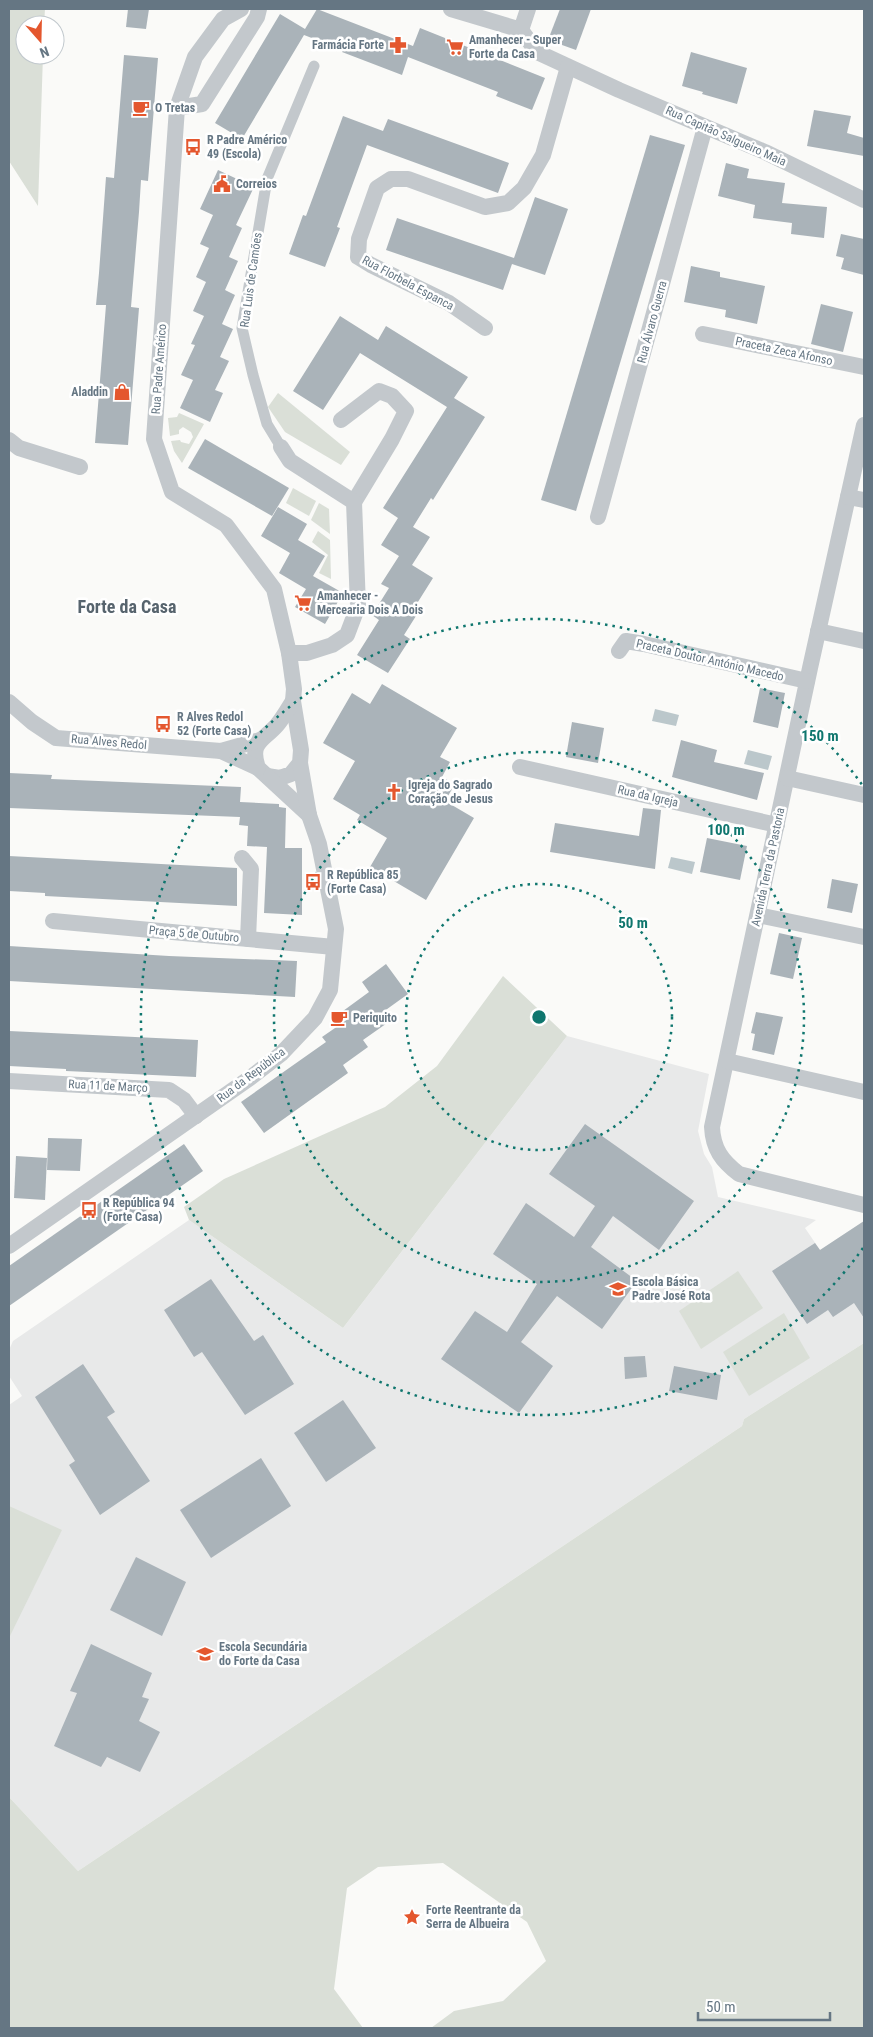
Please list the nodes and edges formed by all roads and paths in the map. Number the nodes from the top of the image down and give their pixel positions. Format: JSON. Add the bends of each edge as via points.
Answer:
{"nodes":[{"id":1,"x":241,"y":9,"type":"edge"},
{"id":2,"x":259,"y":9,"type":"edge"},
{"id":3,"x":451,"y":9,"type":"edge"},
{"id":4,"x":528,"y":9,"type":"edge"},
{"id":5,"x":520,"y":30,"type":"junction"},
{"id":6,"x":314,"y":66,"type":"dead end"},
{"id":7,"x":568,"y":67,"type":"junction"},
{"id":8,"x":177,"y":108,"type":"junction"},
{"id":9,"x":705,"y":127,"type":"junction"},
{"id":10,"x":864,"y":200,"type":"edge"},
{"id":11,"x":485,"y":328,"type":"dead end"},
{"id":12,"x":703,"y":334,"type":"dead end"},
{"id":13,"x":864,"y":367,"type":"edge"},
{"id":14,"x":341,"y":420,"type":"dead end"},
{"id":15,"x":864,"y":425,"type":"edge"},
{"id":16,"x":9,"y":440,"type":"edge"},
{"id":17,"x":281,"y":447,"type":"joint"},
{"id":18,"x":80,"y":467,"type":"dead end"},
{"id":19,"x":856,"y":498,"type":"edge"},
{"id":20,"x":354,"y":502,"type":"junction"},
{"id":21,"x":598,"y":517,"type":"dead end"},
{"id":22,"x":818,"y":631,"type":"junction"},
{"id":23,"x":864,"y":641,"type":"edge"},
{"id":24,"x":619,"y":651,"type":"dead end"},
{"id":25,"x":289,"y":653,"type":"junction"},
{"id":26,"x":807,"y":681,"type":"junction"},
{"id":27,"x":293,"y":701,"type":"junction"},
{"id":28,"x":9,"y":702,"type":"edge"},
{"id":29,"x":263,"y":738,"type":"junction"},
{"id":30,"x":222,"y":751,"type":"junction"},
{"id":31,"x":300,"y":757,"type":"junction"},
{"id":32,"x":520,"y":767,"type":"dead end"},
{"id":33,"x":262,"y":772,"type":"junction"},
{"id":34,"x":787,"y":778,"type":"junction"},
{"id":35,"x":864,"y":795,"type":"edge"},
{"id":36,"x":309,"y":815,"type":"junction"},
{"id":37,"x":777,"y":825,"type":"junction"},
{"id":38,"x":242,"y":858,"type":"dead end"},
{"id":39,"x":758,"y":915,"type":"junction"},
{"id":40,"x":53,"y":921,"type":"dead end"},
{"id":41,"x":864,"y":937,"type":"edge"},
{"id":42,"x":248,"y":939,"type":"junction"},
{"id":43,"x":334,"y":947,"type":"junction"},
{"id":44,"x":727,"y":1061,"type":"junction"},
{"id":45,"x":9,"y":1081,"type":"edge"},
{"id":46,"x":864,"y":1092,"type":"edge"},
{"id":47,"x":196,"y":1116,"type":"junction"},
{"id":48,"x":864,"y":1205,"type":"edge"},
{"id":49,"x":9,"y":1246,"type":"edge"}],
"edges":[{"from":1,"to":8,"type":"street","name":"Rua Padre Américo","via":[[223,18],[195,58]]},
{"from":2,"to":8,"type":"street","via":[[202,104]]},
{"from":3,"to":5,"type":"street"},
{"from":4,"to":5,"type":"street"},
{"from":5,"to":7,"type":"street","via":[[537,52]]},
{"from":6,"to":17,"type":"street","name":"Rua Luis de Camões","via":[[267,178],[242,328],[267,424]]},
{"from":7,"to":9,"type":"street","name":"Rua Capitão Salgueiro Maia"},
{"from":7,"to":11,"type":"street","name":"Rua Florbela Espanca","via":[[543,155],[524,188],[508,203],[485,207],[408,179],[391,179],[377,188],[359,239],[358,257],[450,303]]},
{"from":8,"to":25,"type":"street","name":"Rua Padre Américo","via":[[154,439],[172,492],[226,525],[274,590]]},
{"from":9,"to":10,"type":"street","name":"Rua Capitão Salgueiro Maia"},
{"from":9,"to":21,"type":"street","name":"Rua Álvaro Guerra"},
{"from":12,"to":13,"type":"street","name":"Praceta Zeca Afonso"},
{"from":14,"to":20,"type":"street","via":[[379,391],[392,396],[406,412]]},
{"from":15,"to":19,"type":"street","name":"Avenida Terra da Pastoria"},
{"from":16,"to":18,"type":"street","via":[[19,448]]},
{"from":17,"to":20,"type":"street","name":"Rua Luis de Camões","via":[[290,461]]},
{"from":19,"to":22,"type":"street","name":"Avenida Terra da Pastoria"},
{"from":20,"to":25,"type":"street","via":[[358,606],[347,635],[332,645],[307,653]]},
{"from":22,"to":23,"type":"street"},
{"from":22,"to":26,"type":"street","name":"Avenida Terra da Pastoria"},
{"from":24,"to":26,"type":"street","name":"Praceta Doutor António Macedo","via":[[626,641]]},
{"from":25,"to":27,"type":"street","name":"Rua Padre Américo"},
{"from":26,"to":34,"type":"street","name":"Avenida Terra da Pastoria"},
{"from":27,"to":29,"type":"street","via":[[278,725]]},
{"from":27,"to":31,"type":"street","name":"Rua Padre Américo"},
{"from":28,"to":30,"type":"street","name":"Rua Alves Redol","via":[[56,738]]},
{"from":29,"to":30,"type":"street","name":"Rua Alves Redol"},
{"from":29,"to":31,"type":"street","via":[[277,732],[288,733]]},
{"from":29,"to":33,"type":"street","via":[[255,758]]},
{"from":30,"to":33,"type":"street","name":"Rua Alves Redol"},
{"from":31,"to":33,"type":"street","via":[[291,774],[280,778]]},
{"from":31,"to":36,"type":"street","name":"Rua da República"},
{"from":32,"to":37,"type":"street","name":"Rua da Igreja"},
{"from":33,"to":36,"type":"street","name":"Rua da República"},
{"from":34,"to":35,"type":"street"},
{"from":34,"to":37,"type":"street","name":"Avenida Terra da Pastoria"},
{"from":36,"to":43,"type":"street","name":"Rua da República","via":[[320,844],[336,929]]},
{"from":37,"to":39,"type":"street","name":"Avenida Terra da Pastoria"},
{"from":38,"to":42,"type":"street","via":[[251,869]]},
{"from":39,"to":41,"type":"street"},
{"from":39,"to":44,"type":"street","name":"Avenida Terra da Pastoria"},
{"from":40,"to":42,"type":"street","name":"Praça 5 de Outubro"},
{"from":42,"to":43,"type":"street","name":"Praça 5 de Outubro"},
{"from":43,"to":47,"type":"street","name":"Rua da República","via":[[330,990],[315,1018],[281,1054]]},
{"from":44,"to":46,"type":"street"},
{"from":44,"to":48,"type":"street","name":"Avenida Terra da Pastoria","via":[[712,1133],[717,1152],[727,1165],[739,1174]]},
{"from":45,"to":47,"type":"street","name":"Rua 11 de Março","via":[[169,1090],[184,1100]]},
{"from":47,"to":49,"type":"street","name":"Rua da República"}]}
